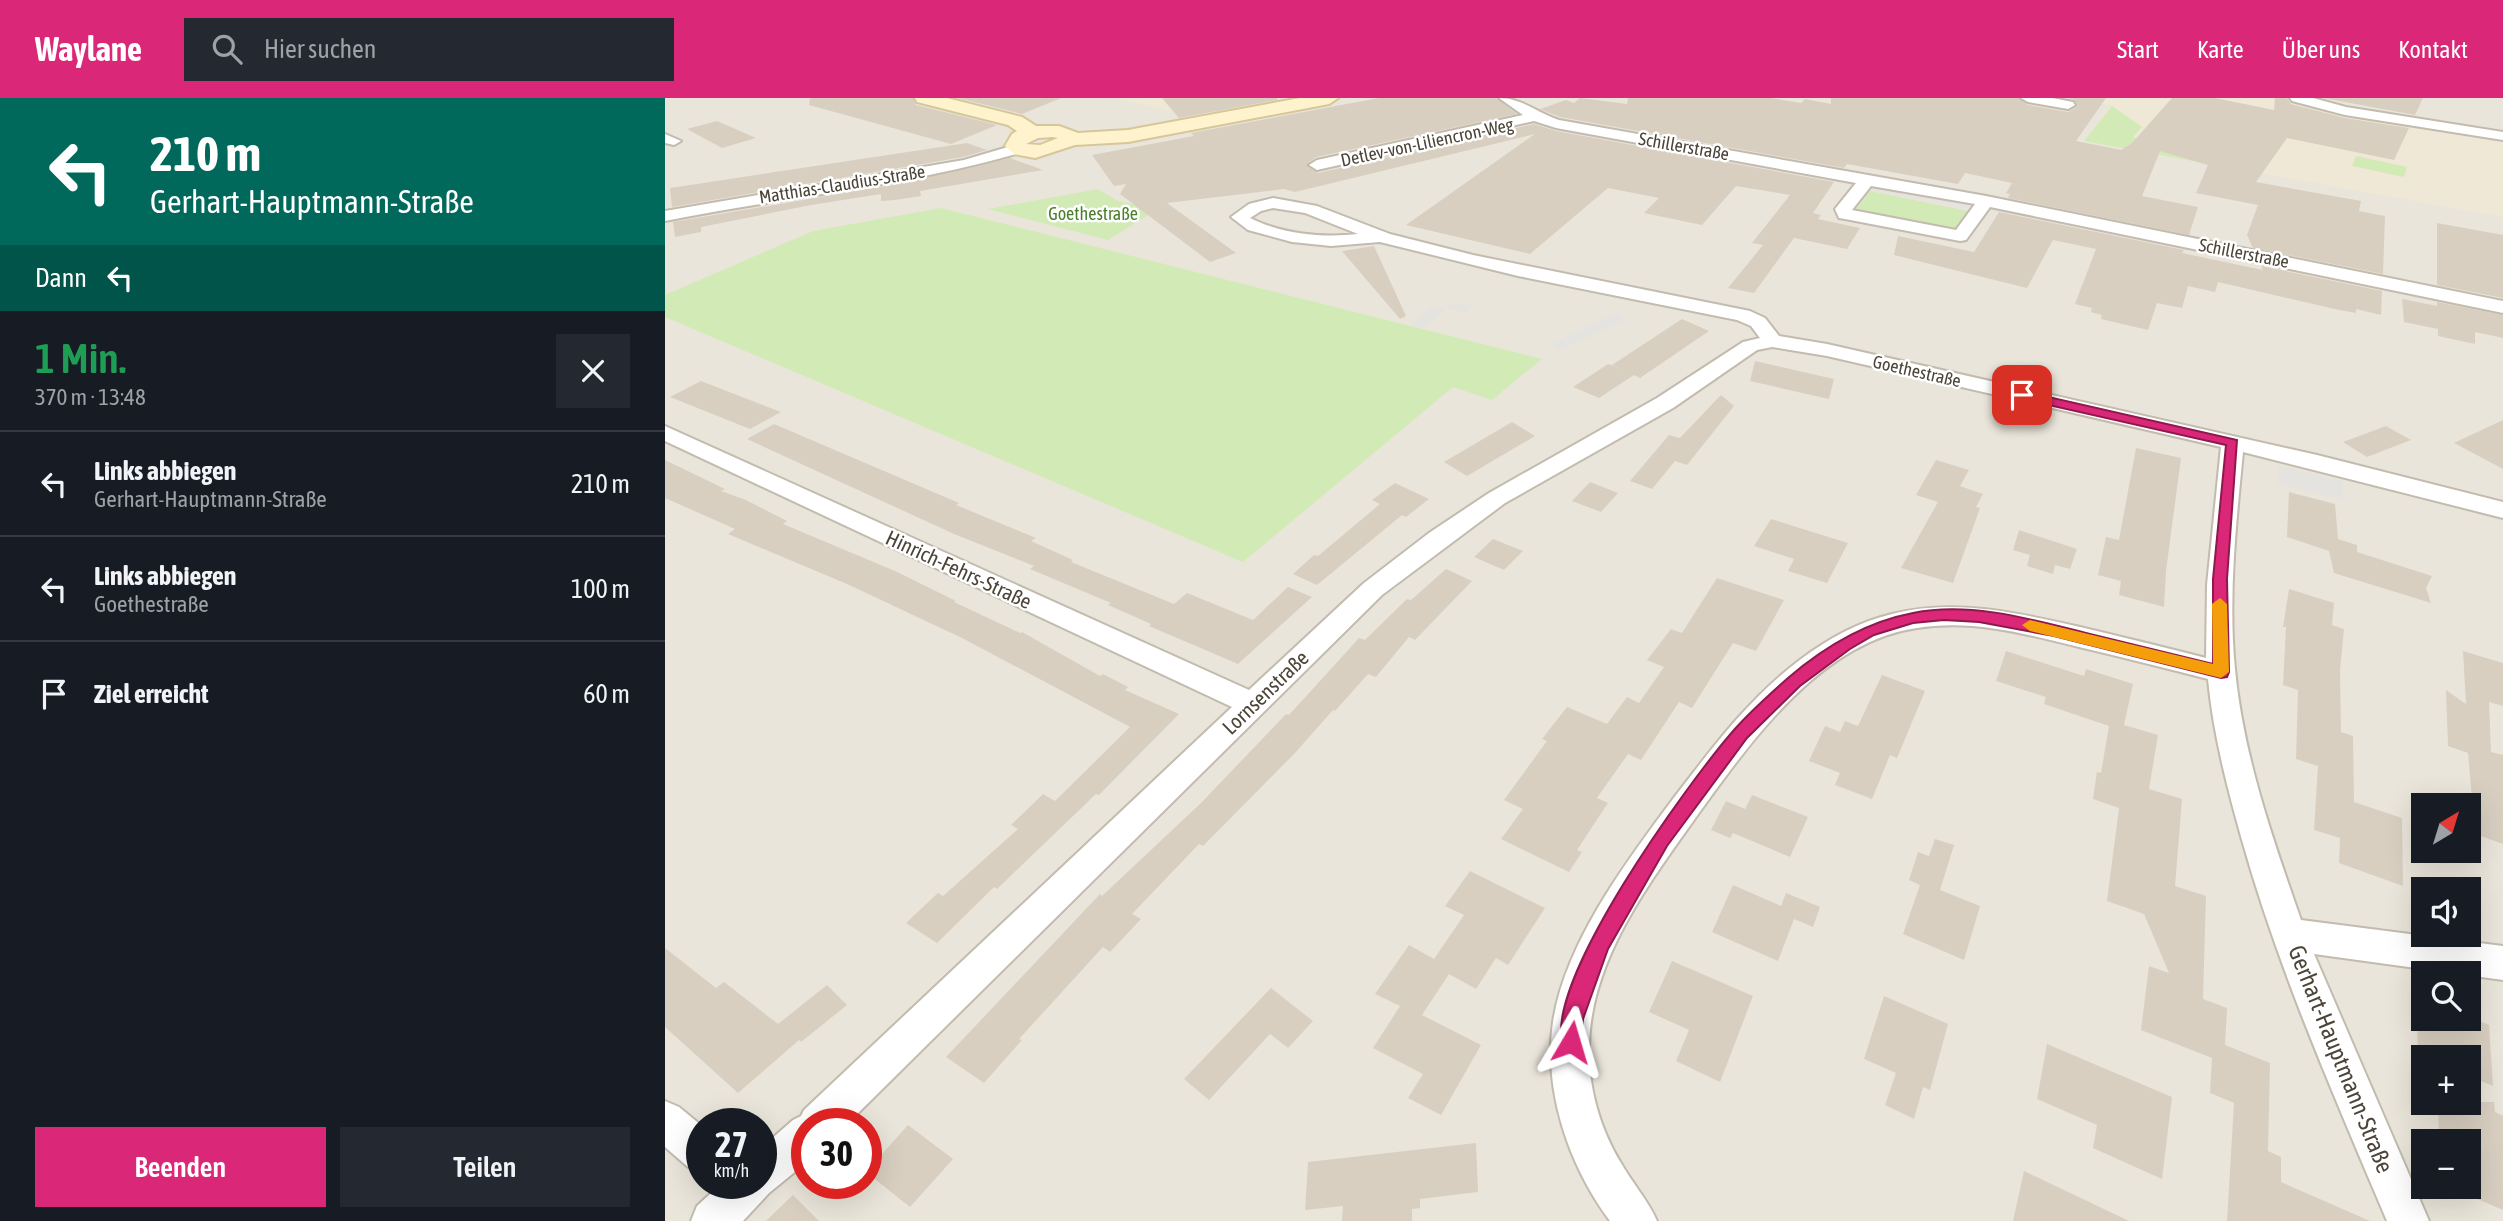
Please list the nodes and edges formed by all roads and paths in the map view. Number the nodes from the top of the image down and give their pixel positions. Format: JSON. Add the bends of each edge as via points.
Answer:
{"nodes":[{"id":1,"x":924,"y":98,"type":"edge"},
{"id":2,"x":1329,"y":98,"type":"edge"},
{"id":3,"x":1506,"y":98,"type":"edge"},
{"id":4,"x":2030,"y":98,"type":"edge"},
{"id":5,"x":2297,"y":98,"type":"edge"},
{"id":6,"x":2063,"y":102,"type":"edge"},
{"id":7,"x":1535,"y":117,"type":"junction"},
{"id":8,"x":1033,"y":133,"type":"junction"},
{"id":9,"x":2503,"y":136,"type":"edge"},
{"id":10,"x":1070,"y":140,"type":"junction"},
{"id":11,"x":1018,"y":149,"type":"junction"},
{"id":12,"x":1317,"y":165,"type":"dead end"},
{"id":13,"x":1868,"y":179,"type":"junction"},
{"id":14,"x":1986,"y":201,"type":"junction"},
{"id":15,"x":665,"y":216,"type":"edge"},
{"id":16,"x":1380,"y":237,"type":"junction"},
{"id":17,"x":2503,"y":307,"type":"edge"},
{"id":18,"x":1772,"y":341,"type":"junction"},
{"id":19,"x":667,"y":436,"type":"edge"},
{"id":20,"x":2233,"y":443,"type":"junction"},
{"id":21,"x":2503,"y":510,"type":"edge"},
{"id":22,"x":2221,"y":672,"type":"junction"},
{"id":23,"x":1252,"y":704,"type":"junction"},
{"id":24,"x":2290,"y":935,"type":"junction"},
{"id":25,"x":2503,"y":963,"type":"edge"},
{"id":26,"x":835,"y":1108,"type":"edge"},
{"id":27,"x":665,"y":1121,"type":"edge"},
{"id":28,"x":686,"y":1139,"type":"edge"},
{"id":29,"x":791,"y":1148,"type":"edge"},
{"id":30,"x":777,"y":1159,"type":"edge"},
{"id":31,"x":733,"y":1199,"type":"edge"},
{"id":32,"x":712,"y":1221,"type":"edge"},
{"id":33,"x":1636,"y":1221,"type":"edge"},
{"id":34,"x":2409,"y":1221,"type":"edge"}],
"edges":[{"from":1,"to":8,"type":"street","via":[[1015,121]]},
{"from":2,"to":10,"type":"street","name":"Matthias-Claudius-Straße","via":[[1125,136]]},
{"from":3,"to":7,"type":"street","name":"Schillerstraße"},
{"from":4,"to":6,"type":"street"},
{"from":5,"to":9,"type":"street","via":[[2345,111]]},
{"from":7,"to":12,"type":"street","name":"Detlev-von-Liliencron-Weg"},
{"from":7,"to":13,"type":"street","name":"Schillerstraße"},
{"from":8,"to":10,"type":"street","name":"Matthias-Claudius-Straße","via":[[1062,131]]},
{"from":8,"to":11,"type":"street","via":[[1015,142]]},
{"from":10,"to":11,"type":"street","name":"Matthias-Claudius-Straße","via":[[1052,149]]},
{"from":11,"to":15,"type":"street","name":"Matthias-Claudius-Straße","via":[[965,164]]},
{"from":13,"to":14,"type":"street","name":"Schillerstraße"},
{"from":13,"to":14,"type":"street","via":[[1843,209],[1845,214],[1960,236]]},
{"from":14,"to":17,"type":"street","name":"Schillerstraße"},
{"from":16,"to":16,"type":"street","via":[[1286,203],[1239,217],[1258,228],[1318,240]]},
{"from":16,"to":18,"type":"street","via":[[1510,270],[1743,315],[1758,322]]},
{"from":18,"to":20,"type":"street","name":"Goethestraße"},
{"from":18,"to":23,"type":"street","name":"Lornsenstraße","via":[[1750,346],[1665,403],[1470,515],[1373,589]]},
{"from":19,"to":23,"type":"street","name":"Hinrich-Fehrs-Straße"},
{"from":20,"to":21,"type":"street","name":"Goethestraße"},
{"from":20,"to":22,"type":"street","name":"Gerhart-Hauptmann-Straße","via":[[2220,579]]},
{"from":22,"to":24,"type":"street","name":"Gerhart-Hauptmann-Straße","via":[[2240,775]]},
{"from":22,"to":33,"type":"street","via":[[2015,622],[1944,615],[1868,631],[1821,660],[1765,709],[1717,764],[1642,869],[1600,944],[1572,1019],[1573,1091],[1583,1130],[1607,1181]]},
{"from":23,"to":26,"type":"street","name":"Lornsenstraße"},
{"from":24,"to":25,"type":"street","name":"Gerhart-Hauptmann-Straße"},
{"from":24,"to":34,"type":"street","name":"Gerhart-Hauptmann-Straße","via":[[2323,1029]]},
{"from":27,"to":28,"type":"street"},
{"from":29,"to":30,"type":"street"},
{"from":31,"to":32,"type":"street"}]}
